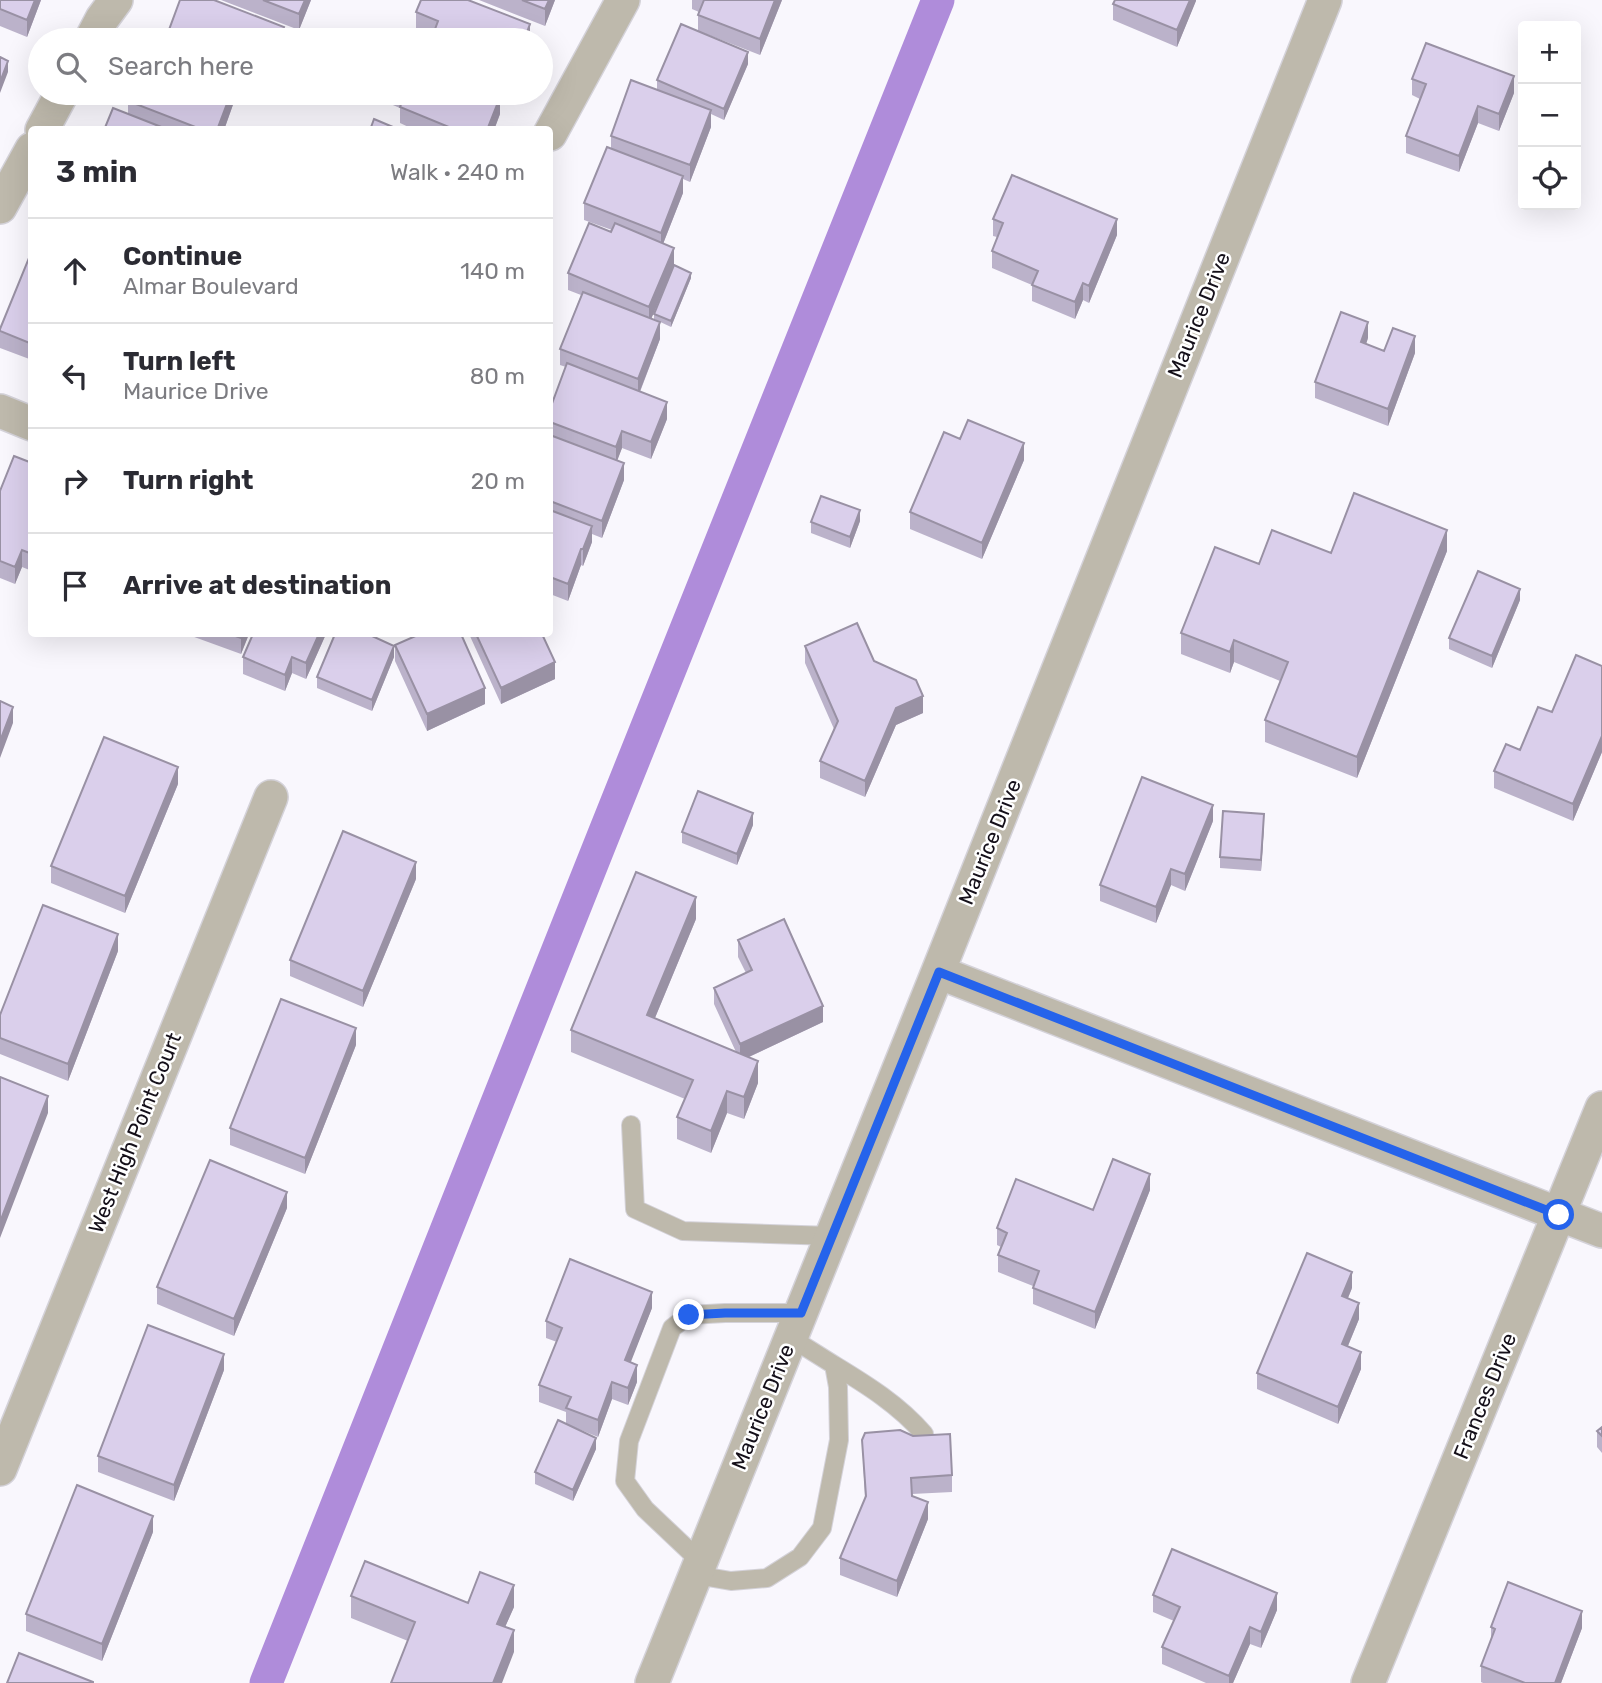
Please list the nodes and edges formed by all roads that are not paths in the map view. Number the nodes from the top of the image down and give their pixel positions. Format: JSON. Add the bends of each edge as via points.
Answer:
{"nodes":[{"id":1,"x":116,"y":0,"type":"edge"},
{"id":2,"x":623,"y":0,"type":"edge"},
{"id":3,"x":1325,"y":0,"type":"edge"},
{"id":4,"x":97,"y":28,"type":"edge"},
{"id":5,"x":56,"y":105,"type":"edge"},
{"id":6,"x":44,"y":126,"type":"edge"},
{"id":7,"x":553,"y":128,"type":"edge"},
{"id":8,"x":28,"y":156,"type":"edge"},
{"id":9,"x":0,"y":206,"type":"edge"},
{"id":10,"x":0,"y":411,"type":"edge"},
{"id":11,"x":28,"y":422,"type":"edge"},
{"id":12,"x":271,"y":797,"type":"dead end"},
{"id":13,"x":939,"y":972,"type":"junction"},
{"id":14,"x":1602,"y":1108,"type":"edge"},
{"id":15,"x":631,"y":1125,"type":"dead end"},
{"id":16,"x":1559,"y":1215,"type":"junction"},
{"id":17,"x":1602,"y":1231,"type":"edge"},
{"id":18,"x":832,"y":1236,"type":"junction"},
{"id":19,"x":796,"y":1325,"type":"junction"},
{"id":20,"x":834,"y":1365,"type":"junction"},
{"id":21,"x":924,"y":1434,"type":"edge"},
{"id":22,"x":0,"y":1469,"type":"edge"},
{"id":23,"x":698,"y":1569,"type":"junction"},
{"id":24,"x":652,"y":1683,"type":"edge"},
{"id":25,"x":1368,"y":1683,"type":"edge"}],
"edges":[{"from":1,"to":4,"type":"street"},
{"from":2,"to":7,"type":"street"},
{"from":3,"to":13,"type":"street","name":"Maurice Drive"},
{"from":5,"to":6,"type":"street"},
{"from":8,"to":9,"type":"street"},
{"from":10,"to":11,"type":"street"},
{"from":12,"to":22,"type":"street","name":"West High Point Court"},
{"from":13,"to":16,"type":"street"},
{"from":13,"to":18,"type":"street","name":"Maurice Drive"},
{"from":14,"to":16,"type":"street","name":"Frances Drive"},
{"from":15,"to":18,"type":"lane","via":[[635,1209],[683,1231]]},
{"from":16,"to":17,"type":"street"},
{"from":16,"to":25,"type":"street","name":"Frances Drive"},
{"from":18,"to":19,"type":"street","name":"Maurice Drive"},
{"from":19,"to":20,"type":"lane"},
{"from":19,"to":23,"type":"street","name":"Maurice Drive"},
{"from":19,"to":23,"type":"lane","via":[[725,1313],[689,1315],[672,1328],[629,1441],[625,1481]]},
{"from":20,"to":21,"type":"lane","via":[[885,1397]]},
{"from":20,"to":23,"type":"lane","via":[[839,1440],[822,1528],[800,1557],[767,1578],[731,1581]]},
{"from":23,"to":24,"type":"street","name":"Maurice Drive"}]}
